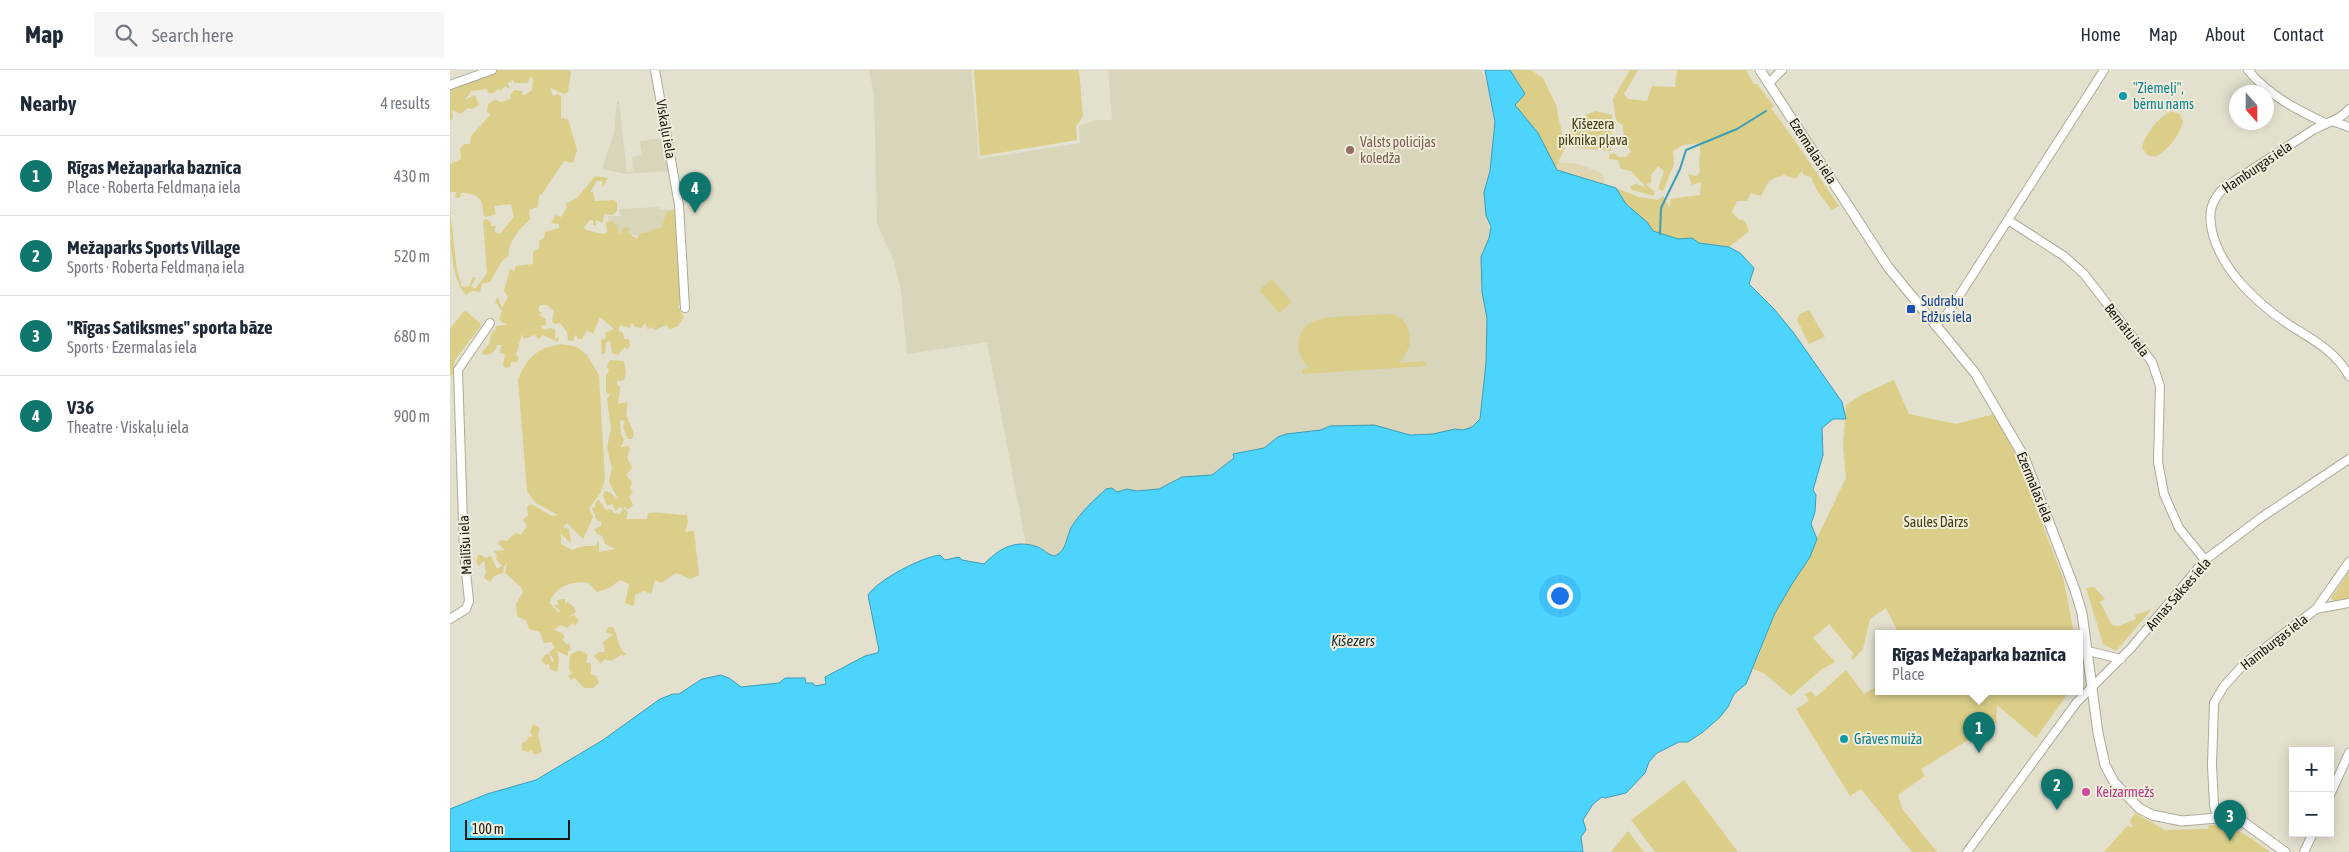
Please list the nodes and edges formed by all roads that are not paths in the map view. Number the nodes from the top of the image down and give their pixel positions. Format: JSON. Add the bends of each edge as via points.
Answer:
{"nodes":[{"id":1,"x":492,"y":70,"type":"edge"},
{"id":2,"x":655,"y":70,"type":"edge"},
{"id":3,"x":1760,"y":70,"type":"edge"},
{"id":4,"x":1782,"y":70,"type":"edge"},
{"id":5,"x":2104,"y":70,"type":"edge"},
{"id":6,"x":2248,"y":70,"type":"edge"},
{"id":7,"x":1769,"y":83,"type":"junction"},
{"id":8,"x":450,"y":85,"type":"edge"},
{"id":9,"x":2349,"y":109,"type":"edge"},
{"id":10,"x":2336,"y":122,"type":"junction"},
{"id":11,"x":2325,"y":123,"type":"junction"},
{"id":12,"x":2349,"y":127,"type":"edge"},
{"id":13,"x":2008,"y":220,"type":"junction"},
{"id":14,"x":685,"y":308,"type":"dead end"},
{"id":15,"x":490,"y":322,"type":"dead end"},
{"id":16,"x":1935,"y":325,"type":"junction"},
{"id":17,"x":2349,"y":376,"type":"edge"},
{"id":18,"x":2349,"y":459,"type":"edge"},
{"id":19,"x":2205,"y":560,"type":"junction"},
{"id":20,"x":2349,"y":562,"type":"edge"},
{"id":21,"x":2349,"y":603,"type":"edge"},
{"id":22,"x":2316,"y":609,"type":"junction"},
{"id":23,"x":450,"y":619,"type":"edge"},
{"id":24,"x":2088,"y":651,"type":"junction"},
{"id":25,"x":2121,"y":659,"type":"junction"},
{"id":26,"x":2092,"y":690,"type":"junction"},
{"id":27,"x":2349,"y":753,"type":"edge"},
{"id":28,"x":2331,"y":792,"type":"edge"},
{"id":29,"x":2217,"y":818,"type":"junction"},
{"id":30,"x":2311,"y":837,"type":"edge"},
{"id":31,"x":1967,"y":852,"type":"edge"},
{"id":32,"x":2284,"y":852,"type":"edge"},
{"id":33,"x":2304,"y":852,"type":"edge"}],
"edges":[{"from":1,"to":8,"type":"street"},
{"from":2,"to":14,"type":"street","name":"Viskaļu iela","via":[[679,205]]},
{"from":3,"to":7,"type":"street","name":"Ezermalas iela"},
{"from":4,"to":7,"type":"street"},
{"from":5,"to":13,"type":"street"},
{"from":6,"to":11,"type":"street","via":[[2288,104]]},
{"from":7,"to":16,"type":"street","name":"Ezermalas iela","via":[[1888,267]]},
{"from":9,"to":10,"type":"street"},
{"from":10,"to":11,"type":"street","name":"Hamburgas iela"},
{"from":10,"to":12,"type":"street"},
{"from":11,"to":17,"type":"street","name":"Hamburgas iela","via":[[2225,186],[2214,199],[2210,223],[2218,249],[2242,284],[2272,311],[2332,354]]},
{"from":13,"to":16,"type":"street","via":[[1947,314]]},
{"from":13,"to":19,"type":"street","name":"Bernātu iela","via":[[2064,256],[2084,274],[2152,362],[2160,386],[2158,462],[2164,494],[2178,528]]},
{"from":15,"to":23,"type":"street","name":"Mailīšu iela","via":[[458,370],[464,552],[469,601],[466,609]]},
{"from":16,"to":24,"type":"street","name":"Ezermalas iela","via":[[1975,373],[2024,457],[2075,590]]},
{"from":18,"to":19,"type":"street","name":"Annas Sakses iela"},
{"from":19,"to":25,"type":"street","name":"Annas Sakses iela"},
{"from":20,"to":22,"type":"street","name":"Hamburgas iela"},
{"from":21,"to":22,"type":"street"},
{"from":22,"to":29,"type":"street","name":"Hamburgas iela","via":[[2244,664],[2214,703],[2212,765]]},
{"from":24,"to":25,"type":"street"},
{"from":24,"to":26,"type":"street","name":"Ezermalas iela"},
{"from":25,"to":26,"type":"street","name":"Annas Sakses iela"},
{"from":26,"to":29,"type":"street","name":"Ezermalas iela","via":[[2105,765],[2128,799],[2139,808],[2166,819]]},
{"from":26,"to":31,"type":"street","name":"Annas Sakses iela","via":[[2078,702]]},
{"from":27,"to":28,"type":"street"},
{"from":29,"to":32,"type":"street","name":"Ezermalas iela","via":[[2242,821]]},
{"from":30,"to":33,"type":"street"}]}
